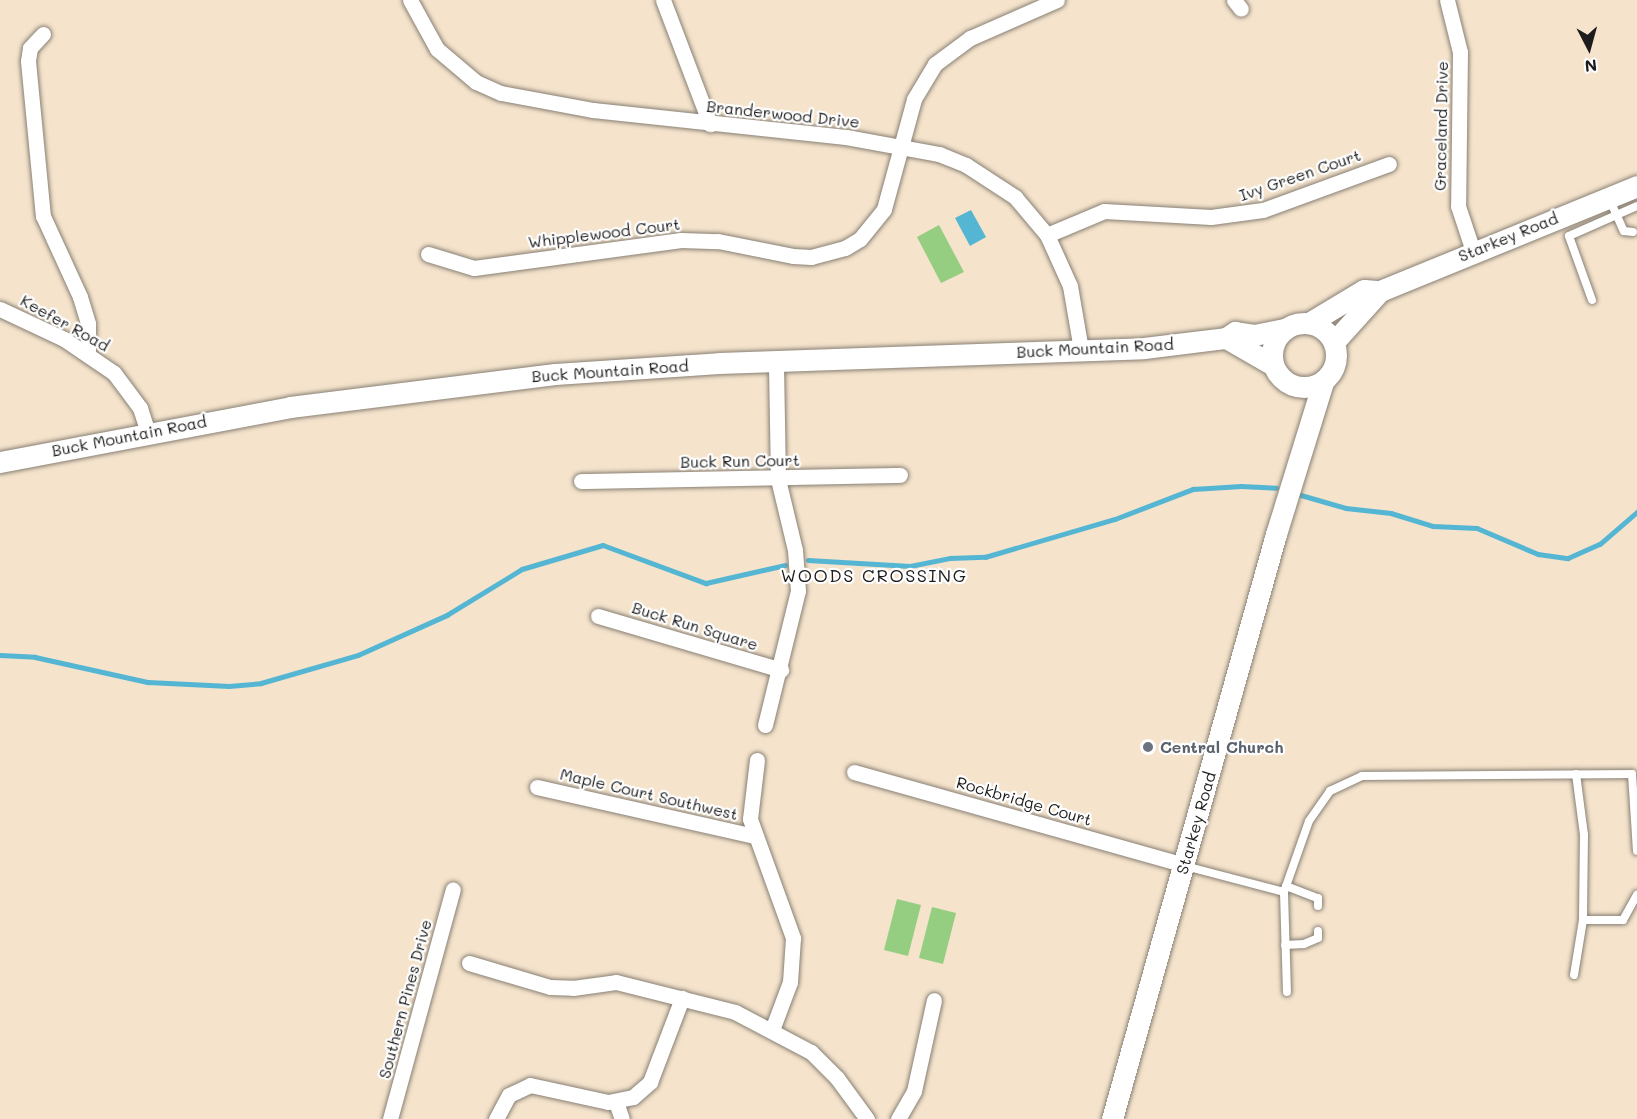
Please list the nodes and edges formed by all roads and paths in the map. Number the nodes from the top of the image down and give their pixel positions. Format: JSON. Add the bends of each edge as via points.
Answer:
{"nodes":[{"id":1,"x":410,"y":0,"type":"edge"},
{"id":2,"x":663,"y":0,"type":"edge"},
{"id":3,"x":1057,"y":0,"type":"edge"},
{"id":4,"x":1447,"y":0,"type":"edge"},
{"id":5,"x":43,"y":34,"type":"dead end"},
{"id":6,"x":710,"y":124,"type":"junction"},
{"id":7,"x":901,"y":147,"type":"junction"},
{"id":8,"x":1389,"y":164,"type":"dead end"},
{"id":9,"x":1637,"y":186,"type":"edge"},
{"id":10,"x":1612,"y":206,"type":"junction"},
{"id":11,"x":1637,"y":206,"type":"edge"},
{"id":12,"x":1633,"y":232,"type":"dead end"},
{"id":13,"x":1047,"y":236,"type":"junction"},
{"id":14,"x":1473,"y":252,"type":"junction"},
{"id":15,"x":428,"y":254,"type":"dead end"},
{"id":16,"x":1380,"y":291,"type":"junction"},
{"id":17,"x":1592,"y":300,"type":"dead end"},
{"id":18,"x":0,"y":309,"type":"edge"},
{"id":19,"x":1309,"y":323,"type":"junction"},
{"id":20,"x":1286,"y":329,"type":"junction"},
{"id":21,"x":1226,"y":338,"type":"junction"},
{"id":22,"x":1334,"y":342,"type":"junction"},
{"id":23,"x":1081,"y":350,"type":"junction"},
{"id":24,"x":88,"y":353,"type":"junction"},
{"id":25,"x":776,"y":362,"type":"junction"},
{"id":26,"x":1273,"y":365,"type":"junction"},
{"id":27,"x":1323,"y":382,"type":"junction"},
{"id":28,"x":1292,"y":385,"type":"junction"},
{"id":29,"x":1310,"y":423,"type":"junction"},
{"id":30,"x":148,"y":432,"type":"junction"},
{"id":31,"x":0,"y":462,"type":"edge"},
{"id":32,"x":900,"y":475,"type":"dead end"},
{"id":33,"x":778,"y":479,"type":"junction"},
{"id":34,"x":581,"y":481,"type":"dead end"},
{"id":35,"x":598,"y":616,"type":"dead end"},
{"id":36,"x":781,"y":670,"type":"junction"},
{"id":37,"x":765,"y":725,"type":"dead end"},
{"id":38,"x":757,"y":760,"type":"dead end"},
{"id":39,"x":854,"y":772,"type":"dead end"},
{"id":40,"x":1576,"y":774,"type":"junction"},
{"id":41,"x":537,"y":787,"type":"dead end"},
{"id":42,"x":754,"y":836,"type":"junction"},
{"id":43,"x":1637,"y":851,"type":"edge"},
{"id":44,"x":1184,"y":865,"type":"junction"},
{"id":45,"x":453,"y":888,"type":"dead end"},
{"id":46,"x":1285,"y":889,"type":"junction"},
{"id":47,"x":1637,"y":895,"type":"edge"},
{"id":48,"x":1318,"y":906,"type":"dead end"},
{"id":49,"x":1583,"y":920,"type":"junction"},
{"id":50,"x":1318,"y":932,"type":"dead end"},
{"id":51,"x":1286,"y":945,"type":"junction"},
{"id":52,"x":469,"y":963,"type":"dead end"},
{"id":53,"x":1574,"y":975,"type":"dead end"},
{"id":54,"x":1287,"y":992,"type":"dead end"},
{"id":55,"x":682,"y":998,"type":"junction"},
{"id":56,"x":934,"y":1000,"type":"dead end"},
{"id":57,"x":772,"y":1030,"type":"junction"},
{"id":58,"x":616,"y":1102,"type":"junction"},
{"id":59,"x":390,"y":1119,"type":"edge"},
{"id":60,"x":496,"y":1119,"type":"edge"},
{"id":61,"x":622,"y":1119,"type":"edge"},
{"id":62,"x":867,"y":1119,"type":"edge"},
{"id":63,"x":898,"y":1119,"type":"edge"},
{"id":64,"x":1112,"y":1119,"type":"edge"}],
"edges":[{"from":1,"to":6,"type":"street","name":"Branderwood Drive","via":[[437,49],[476,82],[501,93],[593,110]]},
{"from":2,"to":6,"type":"street"},
{"from":3,"to":7,"type":"street","name":"Whipplewood Court","via":[[970,38],[935,64],[914,99]]},
{"from":4,"to":14,"type":"street","name":"Graceland Drive","via":[[1460,52],[1458,206]]},
{"from":5,"to":24,"type":"street","via":[[30,48],[28,61],[43,216],[80,297],[88,324]]},
{"from":6,"to":7,"type":"street","name":"Branderwood Drive","via":[[846,137]]},
{"from":7,"to":13,"type":"street","name":"Branderwood Drive","via":[[939,154],[988,177],[1030,213]]},
{"from":7,"to":15,"type":"street","name":"Whipplewood Court","via":[[891,192],[873,225],[860,238],[828,254],[793,256],[726,242],[681,240],[474,268]]},
{"from":8,"to":13,"type":"street","name":"Ivy Green Court","via":[[1263,210],[1211,217],[1104,211]]},
{"from":9,"to":10,"type":"main road","name":"Starkey Road"},
{"from":10,"to":11,"type":"lane"},
{"from":10,"to":12,"type":"lane","via":[[1624,231]]},
{"from":10,"to":14,"type":"main road","name":"Starkey Road"},
{"from":10,"to":17,"type":"lane","via":[[1569,236]]},
{"from":13,"to":23,"type":"street","name":"Branderwood Drive","via":[[1070,286]]},
{"from":14,"to":16,"type":"main road","name":"Starkey Road"},
{"from":16,"to":19,"type":"main road","name":"Starkey Road","via":[[1364,290]]},
{"from":16,"to":22,"type":"main road","name":"Starkey Road"},
{"from":18,"to":24,"type":"street","name":"Keefer Road"},
{"from":19,"to":20,"type":"main road"},
{"from":19,"to":22,"type":"main road"},
{"from":20,"to":21,"type":"main road","name":"Buck Mountain Road","via":[[1254,335],[1236,332]]},
{"from":20,"to":26,"type":"main road","via":[[1274,345]]},
{"from":21,"to":23,"type":"main road","name":"Buck Mountain Road"},
{"from":21,"to":26,"type":"main road"},
{"from":22,"to":27,"type":"main road","via":[[1335,364]]},
{"from":23,"to":25,"type":"main road","name":"Buck Mountain Road"},
{"from":24,"to":30,"type":"street","name":"Keefer Road","via":[[128,388]]},
{"from":25,"to":30,"type":"main road","name":"Buck Mountain Road","via":[[555,374],[414,389]]},
{"from":25,"to":33,"type":"street"},
{"from":26,"to":28,"type":"main road"},
{"from":27,"to":28,"type":"main road","via":[[1303,388]]},
{"from":27,"to":29,"type":"main road","name":"Starkey Road"},
{"from":28,"to":29,"type":"main road"},
{"from":29,"to":44,"type":"main road","name":"Starkey Road"},
{"from":30,"to":31,"type":"main road","name":"Buck Mountain Road"},
{"from":32,"to":33,"type":"street","name":"Buck Run Court"},
{"from":33,"to":34,"type":"street","name":"Buck Run Court"},
{"from":33,"to":36,"type":"street","via":[[795,550],[798,591]]},
{"from":35,"to":36,"type":"street","name":"Buck Run Square"},
{"from":36,"to":37,"type":"street"},
{"from":38,"to":42,"type":"street","via":[[750,800]]},
{"from":39,"to":44,"type":"street","name":"Rockbridge Court"},
{"from":40,"to":43,"type":"lane","via":[[1632,774]]},
{"from":40,"to":46,"type":"lane","via":[[1362,776],[1330,791],[1309,821]]},
{"from":40,"to":49,"type":"lane","via":[[1584,835]]},
{"from":41,"to":42,"type":"street","name":"Maple Court Southwest"},
{"from":42,"to":57,"type":"street","via":[[788,916],[793,939],[790,982]]},
{"from":44,"to":46,"type":"lane"},
{"from":44,"to":64,"type":"main road","name":"Starkey Road"},
{"from":45,"to":59,"type":"street","name":"Southern Pines Drive"},
{"from":46,"to":48,"type":"lane","via":[[1318,898]]},
{"from":46,"to":51,"type":"lane"},
{"from":47,"to":49,"type":"lane","via":[[1623,920]]},
{"from":49,"to":53,"type":"lane"},
{"from":50,"to":51,"type":"lane","via":[[1318,938],[1304,944]]},
{"from":51,"to":54,"type":"lane"},
{"from":52,"to":55,"type":"street","via":[[559,989],[616,982]]},
{"from":55,"to":57,"type":"street","via":[[735,1012]]},
{"from":55,"to":58,"type":"street","via":[[650,1083],[633,1097]]},
{"from":56,"to":63,"type":"street","via":[[914,1091]]},
{"from":57,"to":62,"type":"street","via":[[819,1059]]},
{"from":58,"to":60,"type":"street","via":[[530,1085],[509,1095]]},
{"from":58,"to":61,"type":"street"}]}
